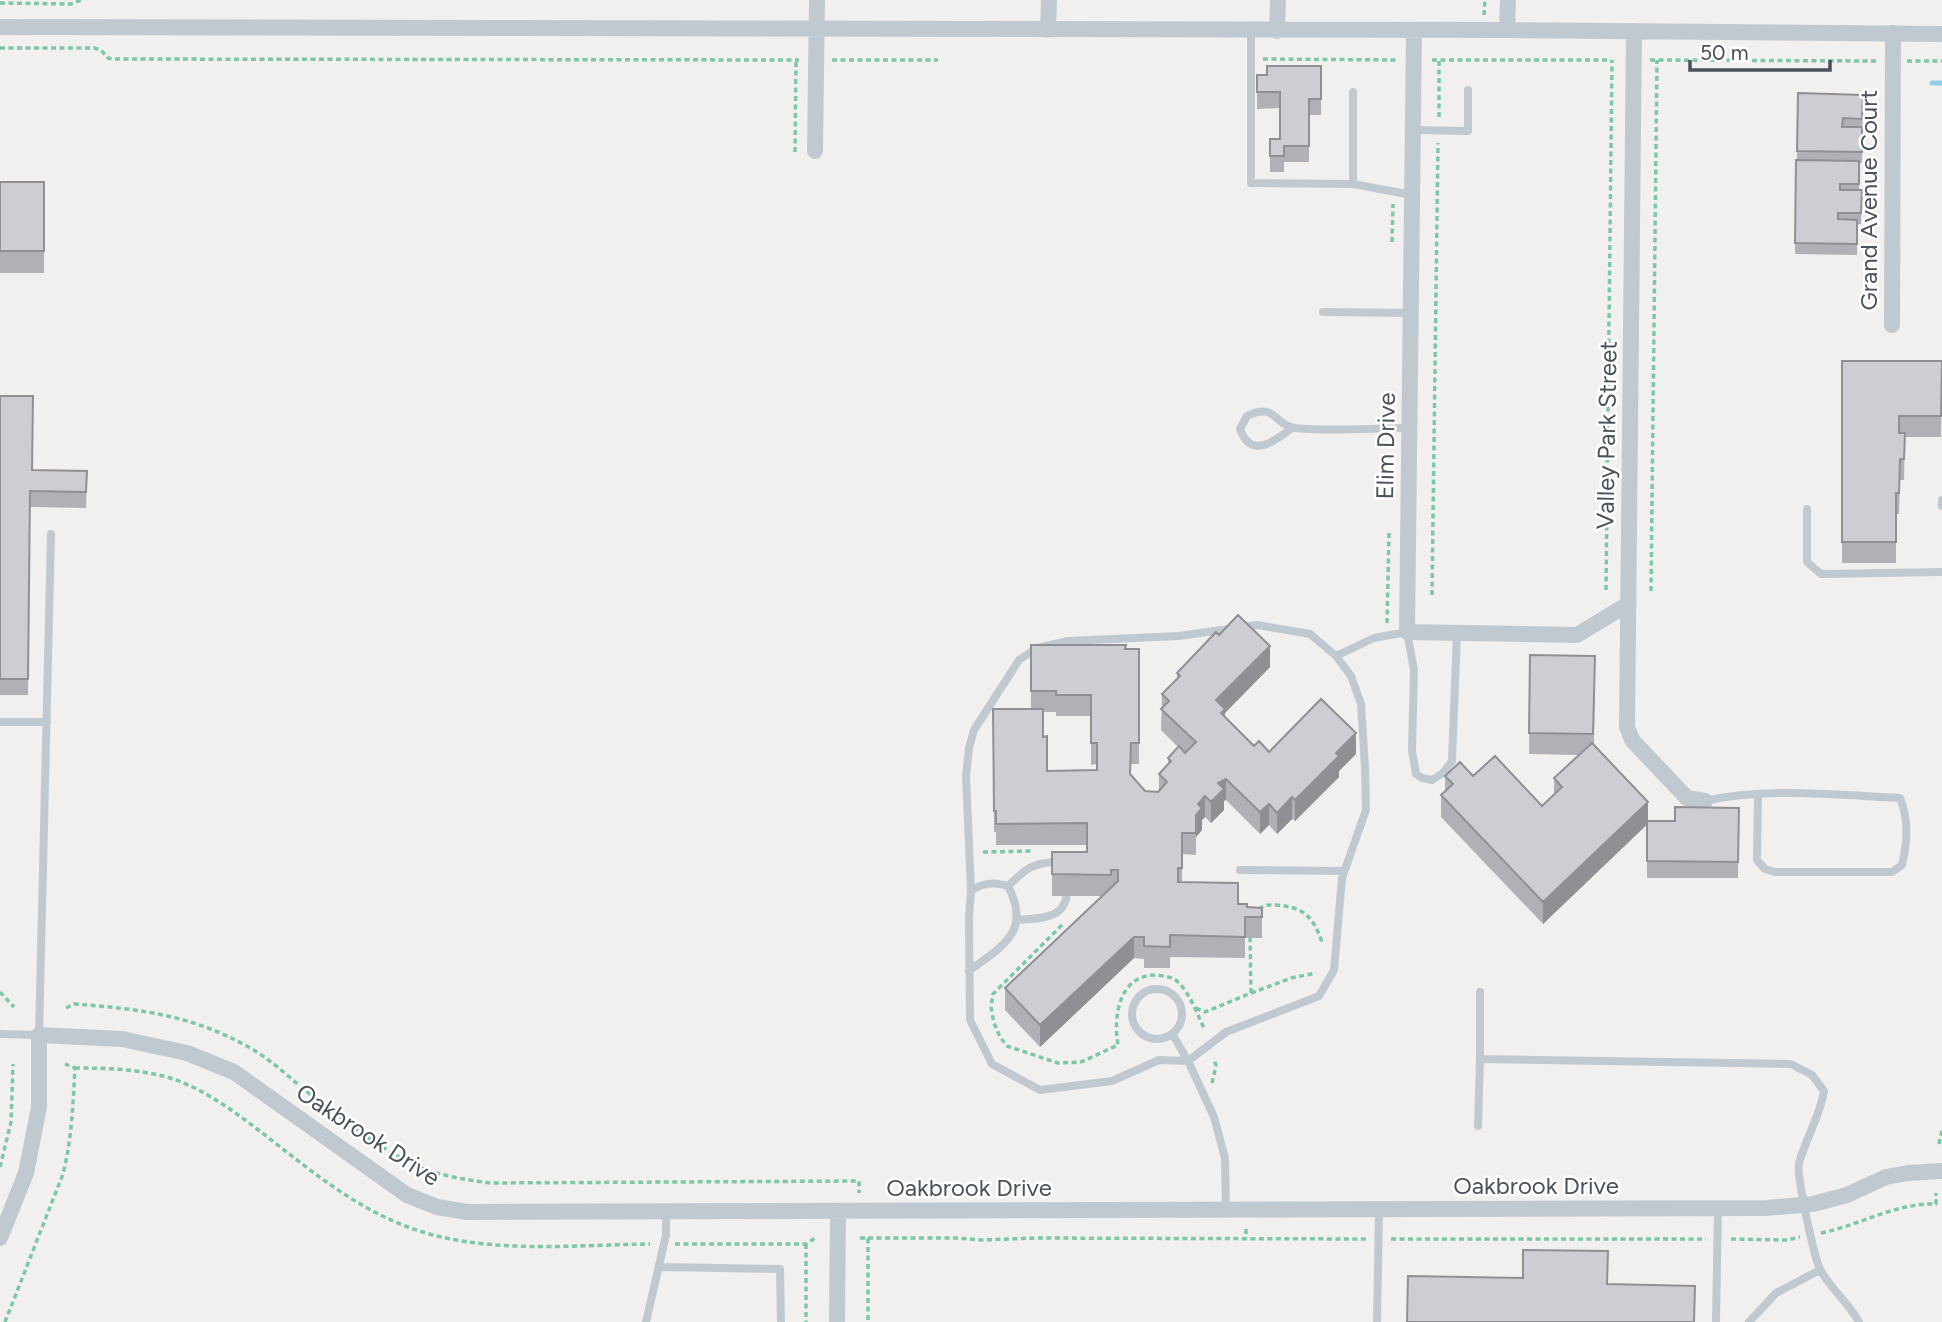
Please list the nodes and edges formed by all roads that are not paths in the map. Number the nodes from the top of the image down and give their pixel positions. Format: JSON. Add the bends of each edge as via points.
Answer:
{"nodes":[{"id":1,"x":817,"y":0,"type":"edge"},
{"id":2,"x":1049,"y":0,"type":"edge"},
{"id":3,"x":1278,"y":0,"type":"edge"},
{"id":4,"x":1507,"y":0,"type":"edge"},
{"id":5,"x":0,"y":27,"type":"edge"},
{"id":6,"x":816,"y":29,"type":"junction"},
{"id":7,"x":1048,"y":30,"type":"junction"},
{"id":8,"x":1507,"y":30,"type":"junction"},
{"id":9,"x":1251,"y":31,"type":"junction"},
{"id":10,"x":1277,"y":31,"type":"junction"},
{"id":11,"x":1414,"y":31,"type":"junction"},
{"id":12,"x":1634,"y":31,"type":"junction"},
{"id":13,"x":1893,"y":33,"type":"junction"},
{"id":14,"x":1942,"y":34,"type":"edge"},
{"id":15,"x":1468,"y":90,"type":"dead end"},
{"id":16,"x":1353,"y":92,"type":"dead end"},
{"id":17,"x":1413,"y":130,"type":"junction"},
{"id":18,"x":814,"y":152,"type":"dead end"},
{"id":19,"x":1353,"y":184,"type":"junction"},
{"id":20,"x":1412,"y":195,"type":"junction"},
{"id":21,"x":1323,"y":312,"type":"dead end"},
{"id":22,"x":1411,"y":313,"type":"junction"},
{"id":23,"x":1892,"y":324,"type":"dead end"},
{"id":24,"x":1292,"y":428,"type":"junction"},
{"id":25,"x":1409,"y":428,"type":"junction"},
{"id":26,"x":1942,"y":500,"type":"edge"},
{"id":27,"x":1942,"y":506,"type":"edge"},
{"id":28,"x":1807,"y":509,"type":"dead end"},
{"id":29,"x":51,"y":534,"type":"dead end"},
{"id":30,"x":1942,"y":572,"type":"edge"},
{"id":31,"x":1628,"y":604,"type":"junction"},
{"id":32,"x":1407,"y":632,"type":"junction"},
{"id":33,"x":1458,"y":633,"type":"junction"},
{"id":34,"x":1336,"y":656,"type":"junction"},
{"id":35,"x":0,"y":722,"type":"edge"},
{"id":36,"x":47,"y":722,"type":"junction"},
{"id":37,"x":1758,"y":794,"type":"junction"},
{"id":38,"x":1704,"y":801,"type":"joint"},
{"id":39,"x":1240,"y":870,"type":"dead end"},
{"id":40,"x":1344,"y":871,"type":"junction"},
{"id":41,"x":1008,"y":886,"type":"junction"},
{"id":42,"x":971,"y":891,"type":"junction"},
{"id":43,"x":1016,"y":920,"type":"junction"},
{"id":44,"x":970,"y":971,"type":"junction"},
{"id":45,"x":1480,"y":992,"type":"dead end"},
{"id":46,"x":0,"y":1034,"type":"edge"},
{"id":47,"x":39,"y":1035,"type":"junction"},
{"id":48,"x":1173,"y":1035,"type":"junction"},
{"id":49,"x":1480,"y":1059,"type":"junction"},
{"id":50,"x":1188,"y":1061,"type":"junction"},
{"id":51,"x":1478,"y":1126,"type":"dead end"},
{"id":52,"x":1942,"y":1171,"type":"edge"},
{"id":53,"x":1804,"y":1205,"type":"junction"},
{"id":54,"x":1718,"y":1208,"type":"junction"},
{"id":55,"x":1379,"y":1209,"type":"junction"},
{"id":56,"x":1226,"y":1210,"type":"junction"},
{"id":57,"x":666,"y":1212,"type":"junction"},
{"id":58,"x":838,"y":1212,"type":"junction"},
{"id":59,"x":0,"y":1238,"type":"edge"},
{"id":60,"x":659,"y":1267,"type":"junction"},
{"id":61,"x":1820,"y":1269,"type":"junction"},
{"id":62,"x":646,"y":1322,"type":"edge"},
{"id":63,"x":781,"y":1322,"type":"edge"},
{"id":64,"x":837,"y":1322,"type":"edge"},
{"id":65,"x":1377,"y":1322,"type":"edge"},
{"id":66,"x":1716,"y":1322,"type":"edge"},
{"id":67,"x":1749,"y":1322,"type":"edge"},
{"id":68,"x":1859,"y":1322,"type":"edge"}],
"edges":[{"from":1,"to":6,"type":"street"},
{"from":2,"to":7,"type":"street"},
{"from":3,"to":10,"type":"street"},
{"from":4,"to":8,"type":"street"},
{"from":5,"to":6,"type":"street"},
{"from":6,"to":7,"type":"street"},
{"from":6,"to":18,"type":"street"},
{"from":7,"to":9,"type":"street"},
{"from":8,"to":11,"type":"street"},
{"from":8,"to":12,"type":"street"},
{"from":9,"to":10,"type":"street"},
{"from":9,"to":19,"type":"lane","via":[[1251,183]]},
{"from":10,"to":11,"type":"street"},
{"from":11,"to":17,"type":"street","name":"Elim Drive"},
{"from":12,"to":13,"type":"street"},
{"from":12,"to":31,"type":"street","name":"Valley Park Street"},
{"from":13,"to":14,"type":"street"},
{"from":13,"to":23,"type":"street","name":"Grand Avenue Court"},
{"from":15,"to":17,"type":"lane","via":[[1468,131]]},
{"from":16,"to":19,"type":"lane"},
{"from":17,"to":20,"type":"street","name":"Elim Drive"},
{"from":19,"to":20,"type":"lane"},
{"from":20,"to":22,"type":"street","name":"Elim Drive"},
{"from":21,"to":22,"type":"lane"},
{"from":22,"to":25,"type":"street","name":"Elim Drive"},
{"from":24,"to":24,"type":"lane","via":[[1263,411],[1247,416],[1240,429],[1247,440],[1261,446]]},
{"from":24,"to":25,"type":"lane"},
{"from":25,"to":32,"type":"street","name":"Elim Drive"},
{"from":26,"to":27,"type":"lane"},
{"from":28,"to":30,"type":"lane","via":[[1807,562],[1821,574]]},
{"from":29,"to":36,"type":"lane"},
{"from":31,"to":33,"type":"street","via":[[1577,635]]},
{"from":31,"to":38,"type":"street","name":"Valley Park Street","via":[[1627,727],[1632,740],[1687,798]]},
{"from":32,"to":33,"type":"street"},
{"from":32,"to":33,"type":"lane","via":[[1414,670],[1412,751],[1416,774],[1432,780],[1452,761]]},
{"from":32,"to":34,"type":"lane","via":[[1374,638]]},
{"from":34,"to":40,"type":"lane","via":[[1352,676],[1361,704],[1365,768],[1366,810]]},
{"from":34,"to":42,"type":"lane","via":[[1310,634],[1256,625],[1179,636],[1068,641],[1037,648],[1019,660],[1007,676],[974,730],[969,748]]},
{"from":35,"to":36,"type":"lane"},
{"from":36,"to":47,"type":"lane"},
{"from":37,"to":37,"type":"lane","via":[[1900,798],[1905,809],[1902,866],[1892,872],[1765,869],[1757,860]]},
{"from":37,"to":38,"type":"lane"},
{"from":39,"to":40,"type":"lane"},
{"from":40,"to":50,"type":"lane","via":[[1334,970],[1319,996],[1226,1031]]},
{"from":41,"to":42,"type":"lane","via":[[996,882]]},
{"from":41,"to":43,"type":"lane"},
{"from":41,"to":43,"type":"lane","via":[[1036,863],[1054,862],[1065,871],[1068,889],[1061,910],[1047,917]]},
{"from":42,"to":44,"type":"lane"},
{"from":43,"to":44,"type":"lane","via":[[1010,939]]},
{"from":44,"to":50,"type":"lane","via":[[970,1020],[992,1063],[1040,1090],[1112,1081],[1158,1060]]},
{"from":45,"to":49,"type":"lane"},
{"from":46,"to":47,"type":"lane"},
{"from":47,"to":57,"type":"street","name":"Oakbrook Drive","via":[[122,1039],[187,1053],[234,1072],[407,1195],[437,1208]]},
{"from":47,"to":59,"type":"street","via":[[39,1107],[26,1173]]},
{"from":48,"to":48,"type":"lane","via":[[1182,1013],[1177,998],[1163,990],[1140,995],[1131,1019],[1140,1034],[1156,1040]]},
{"from":48,"to":50,"type":"lane"},
{"from":49,"to":51,"type":"lane"},
{"from":49,"to":53,"type":"lane","via":[[1791,1064],[1812,1075],[1825,1090],[1798,1165]]},
{"from":50,"to":56,"type":"lane","via":[[1214,1117],[1225,1158]]},
{"from":52,"to":53,"type":"street","name":"Oakbrook Drive","via":[[1886,1177],[1847,1195]]},
{"from":53,"to":54,"type":"street","name":"Oakbrook Drive"},
{"from":53,"to":61,"type":"lane"},
{"from":54,"to":55,"type":"street","name":"Oakbrook Drive"},
{"from":54,"to":66,"type":"lane"},
{"from":55,"to":56,"type":"street","name":"Oakbrook Drive"},
{"from":55,"to":65,"type":"lane"},
{"from":56,"to":58,"type":"street","name":"Oakbrook Drive"},
{"from":57,"to":58,"type":"street","name":"Oakbrook Drive"},
{"from":57,"to":60,"type":"lane"},
{"from":58,"to":64,"type":"street"},
{"from":60,"to":62,"type":"lane"},
{"from":60,"to":63,"type":"lane","via":[[780,1269]]},
{"from":61,"to":67,"type":"lane","via":[[1776,1293]]},
{"from":61,"to":68,"type":"lane"}]}
